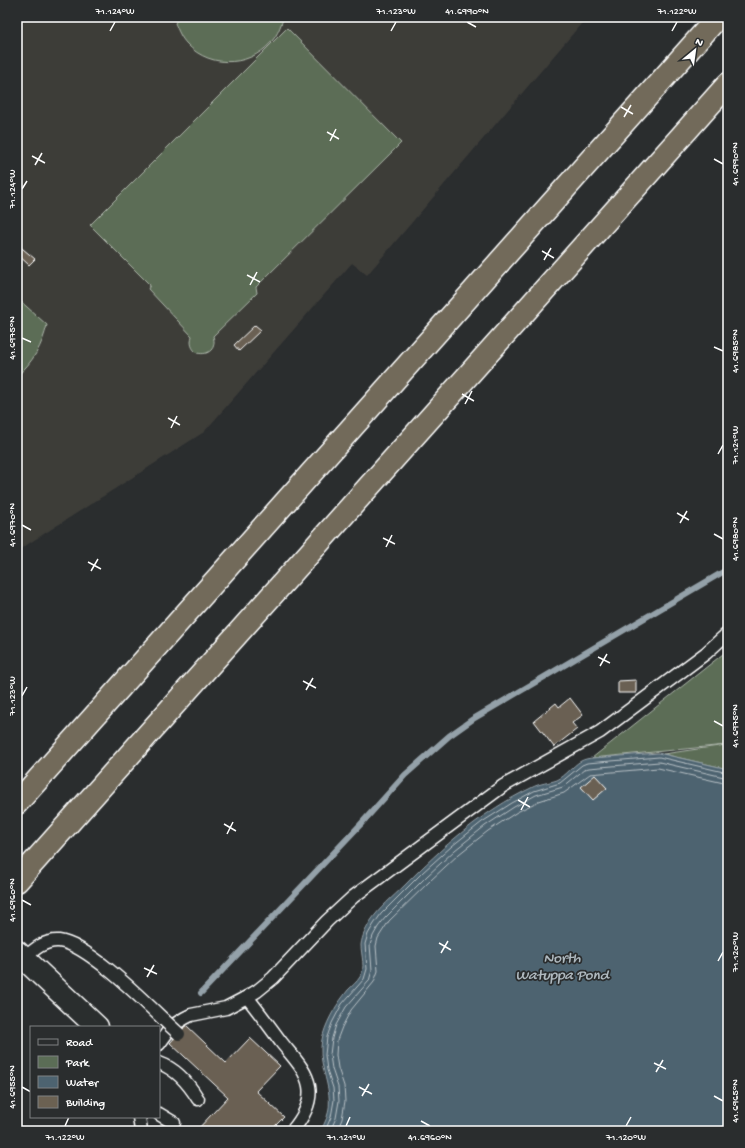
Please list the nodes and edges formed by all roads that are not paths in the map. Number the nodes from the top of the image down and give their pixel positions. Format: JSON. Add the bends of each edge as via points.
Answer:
{"nodes":[{"id":1,"x":718,"y":17,"type":"edge"},
{"id":2,"x":728,"y":84,"type":"edge"},
{"id":3,"x":728,"y":633,"type":"edge"},
{"id":4,"x":17,"y":803,"type":"edge"},
{"id":5,"x":17,"y":881,"type":"edge"},
{"id":6,"x":21,"y":955,"type":"edge"},
{"id":7,"x":247,"y":997,"type":"junction"},
{"id":8,"x":96,"y":1026,"type":"edge"},
{"id":9,"x":179,"y":1034,"type":"dead end"},
{"id":10,"x":160,"y":1043,"type":"edge"},
{"id":11,"x":160,"y":1064,"type":"edge"},
{"id":12,"x":198,"y":1099,"type":"dead end"},
{"id":13,"x":160,"y":1115,"type":"edge"},
{"id":14,"x":139,"y":1118,"type":"edge"},
{"id":15,"x":174,"y":1123,"type":"dead end"},
{"id":16,"x":141,"y":1131,"type":"edge"},
{"id":17,"x":292,"y":1131,"type":"edge"}],
"edges":[{"from":1,"to":4,"type":"highway"},
{"from":2,"to":5,"type":"highway"},
{"from":3,"to":7,"type":"lane","via":[[706,653],[600,732],[504,786],[353,897],[272,978]]},
{"from":6,"to":8,"type":"street"},
{"from":6,"to":9,"type":"lane","bridge":true,"via":[[41,945],[58,941],[68,943],[94,959],[130,988]]},
{"from":7,"to":10,"type":"lane","via":[[226,1008],[184,1018],[172,1026]]},
{"from":7,"to":17,"type":"lane","via":[[298,1063],[307,1079],[308,1102],[301,1119]]},
{"from":11,"to":12,"type":"lane","via":[[176,1073]]},
{"from":13,"to":15,"type":"lane"},
{"from":14,"to":16,"type":"lane"}]}
